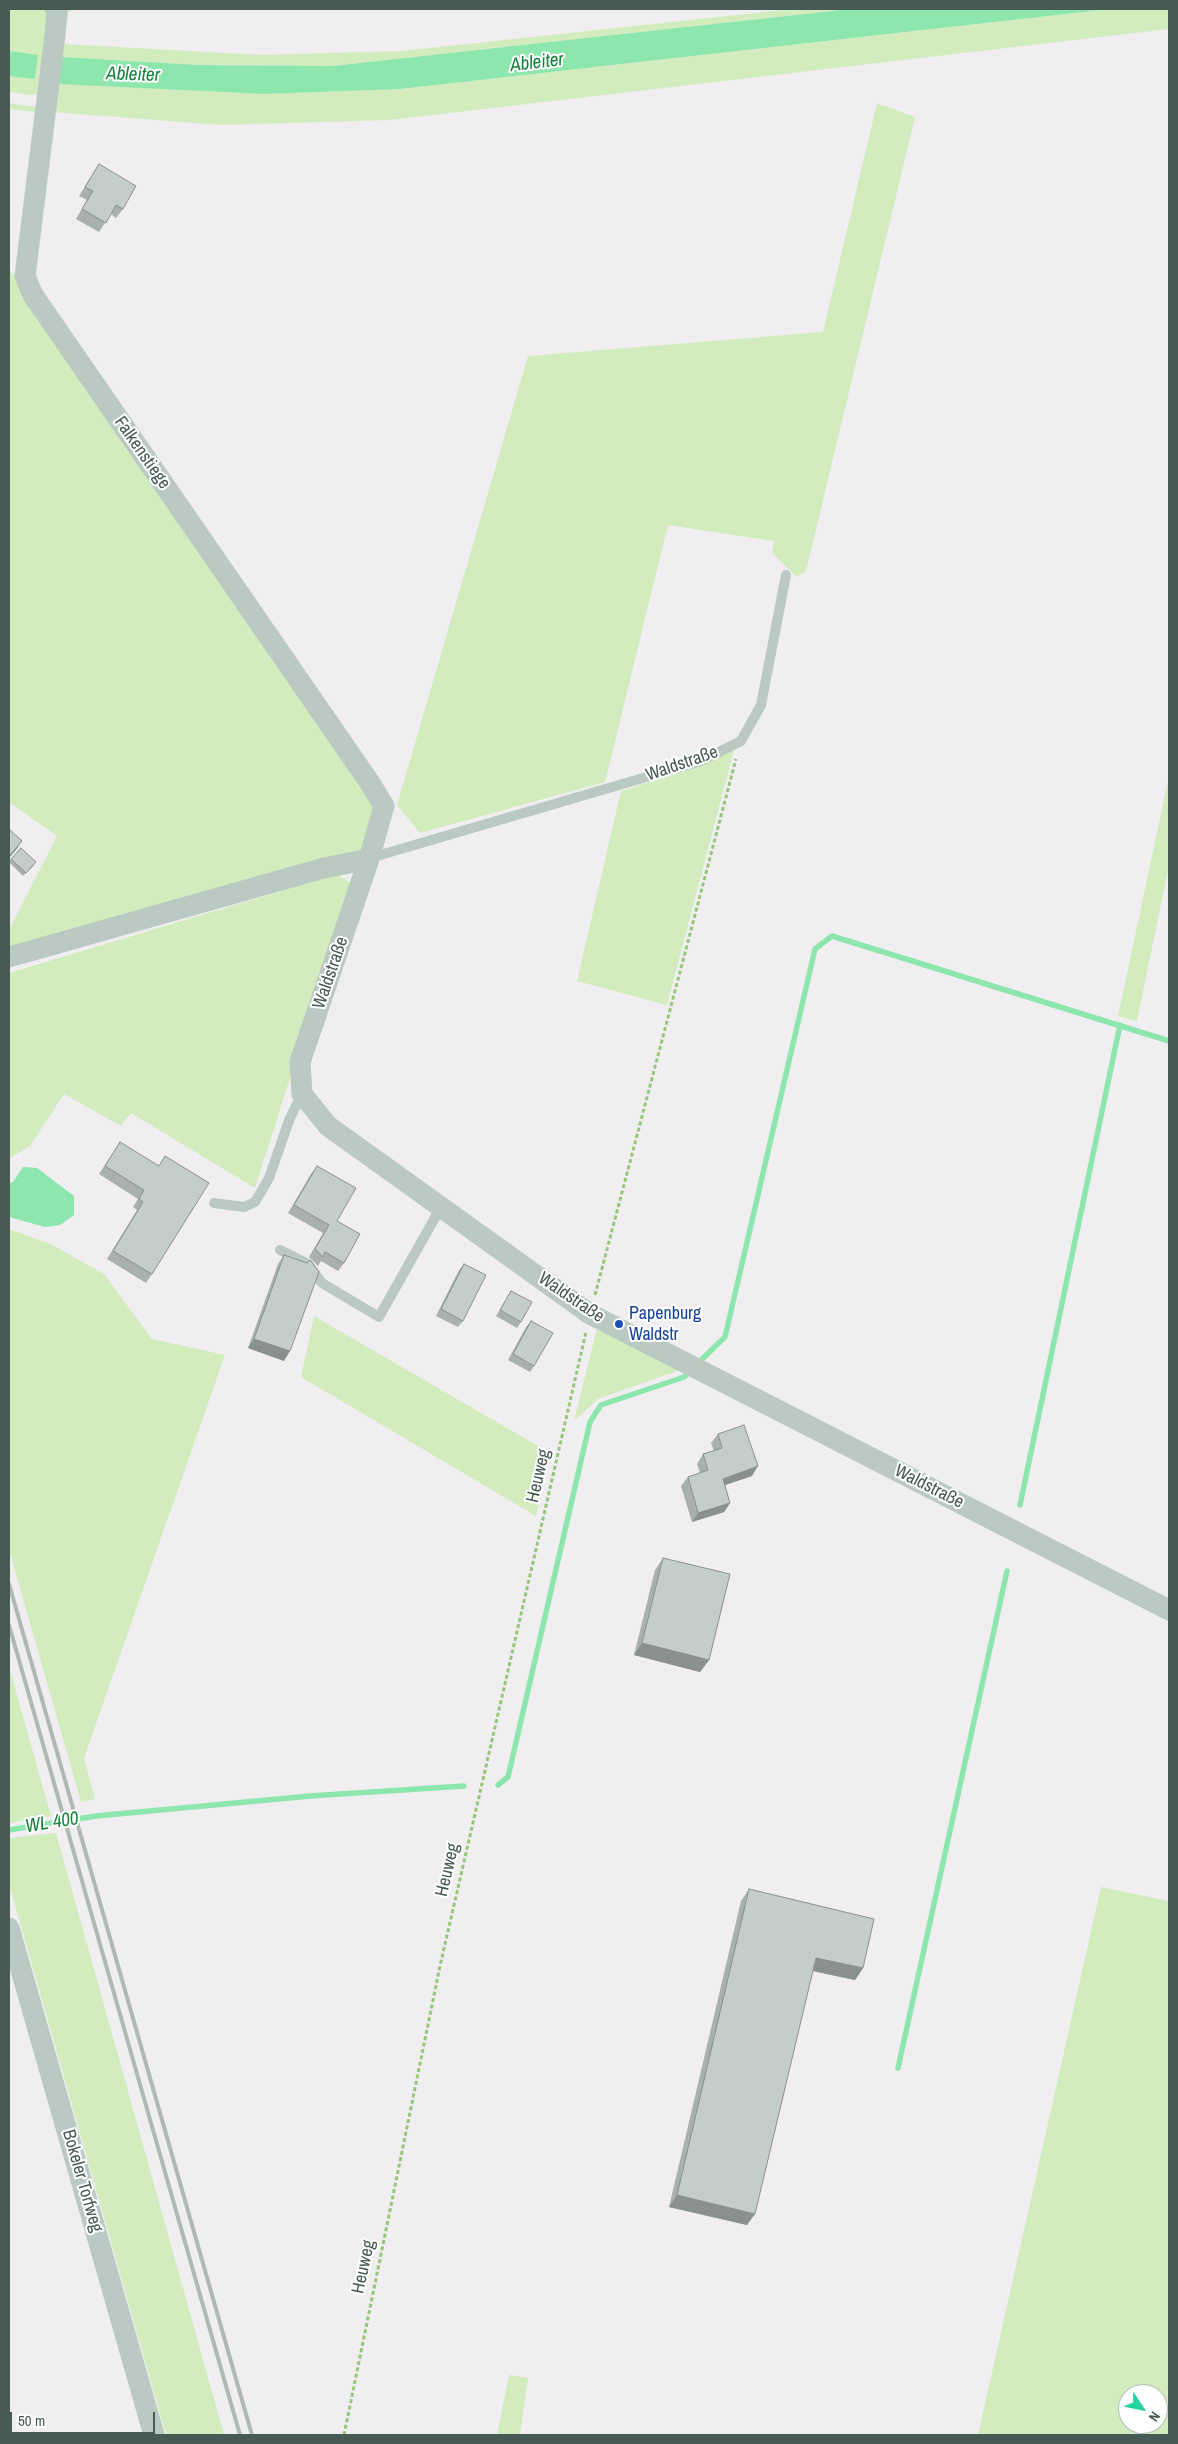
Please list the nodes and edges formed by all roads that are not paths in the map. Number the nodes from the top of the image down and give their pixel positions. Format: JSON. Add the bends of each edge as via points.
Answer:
{"nodes":[{"id":1,"x":55,"y":9,"type":"edge"},
{"id":2,"x":786,"y":575,"type":"dead end"},
{"id":3,"x":369,"y":859,"type":"junction"},
{"id":4,"x":9,"y":957,"type":"edge"},
{"id":5,"x":302,"y":1094,"type":"junction"},
{"id":6,"x":214,"y":1204,"type":"dead end"},
{"id":7,"x":441,"y":1207,"type":"junction"},
{"id":8,"x":280,"y":1250,"type":"dead end"},
{"id":9,"x":1169,"y":1610,"type":"edge"},
{"id":10,"x":9,"y":1928,"type":"edge"},
{"id":11,"x":154,"y":2435,"type":"edge"}],
"edges":[{"from":1,"to":3,"type":"street","name":"Falkenstiege","via":[[25,276],[33,295],[375,790],[384,806]]},
{"from":2,"to":3,"type":"lane","name":"Waldstraße","via":[[761,705],[741,741],[701,760]]},
{"from":3,"to":4,"type":"street","name":"Waldstraße","via":[[324,868]]},
{"from":3,"to":5,"type":"street","name":"Waldstraße","via":[[300,1062]]},
{"from":5,"to":6,"type":"lane","via":[[269,1178],[255,1202],[244,1206]]},
{"from":5,"to":7,"type":"street","name":"Waldstraße","via":[[328,1126]]},
{"from":7,"to":8,"type":"lane","via":[[379,1317],[322,1283],[308,1264]]},
{"from":7,"to":9,"type":"street","name":"Waldstraße","via":[[590,1314]]},
{"from":10,"to":11,"type":"street","name":"Bokeler Torfweg"}]}
